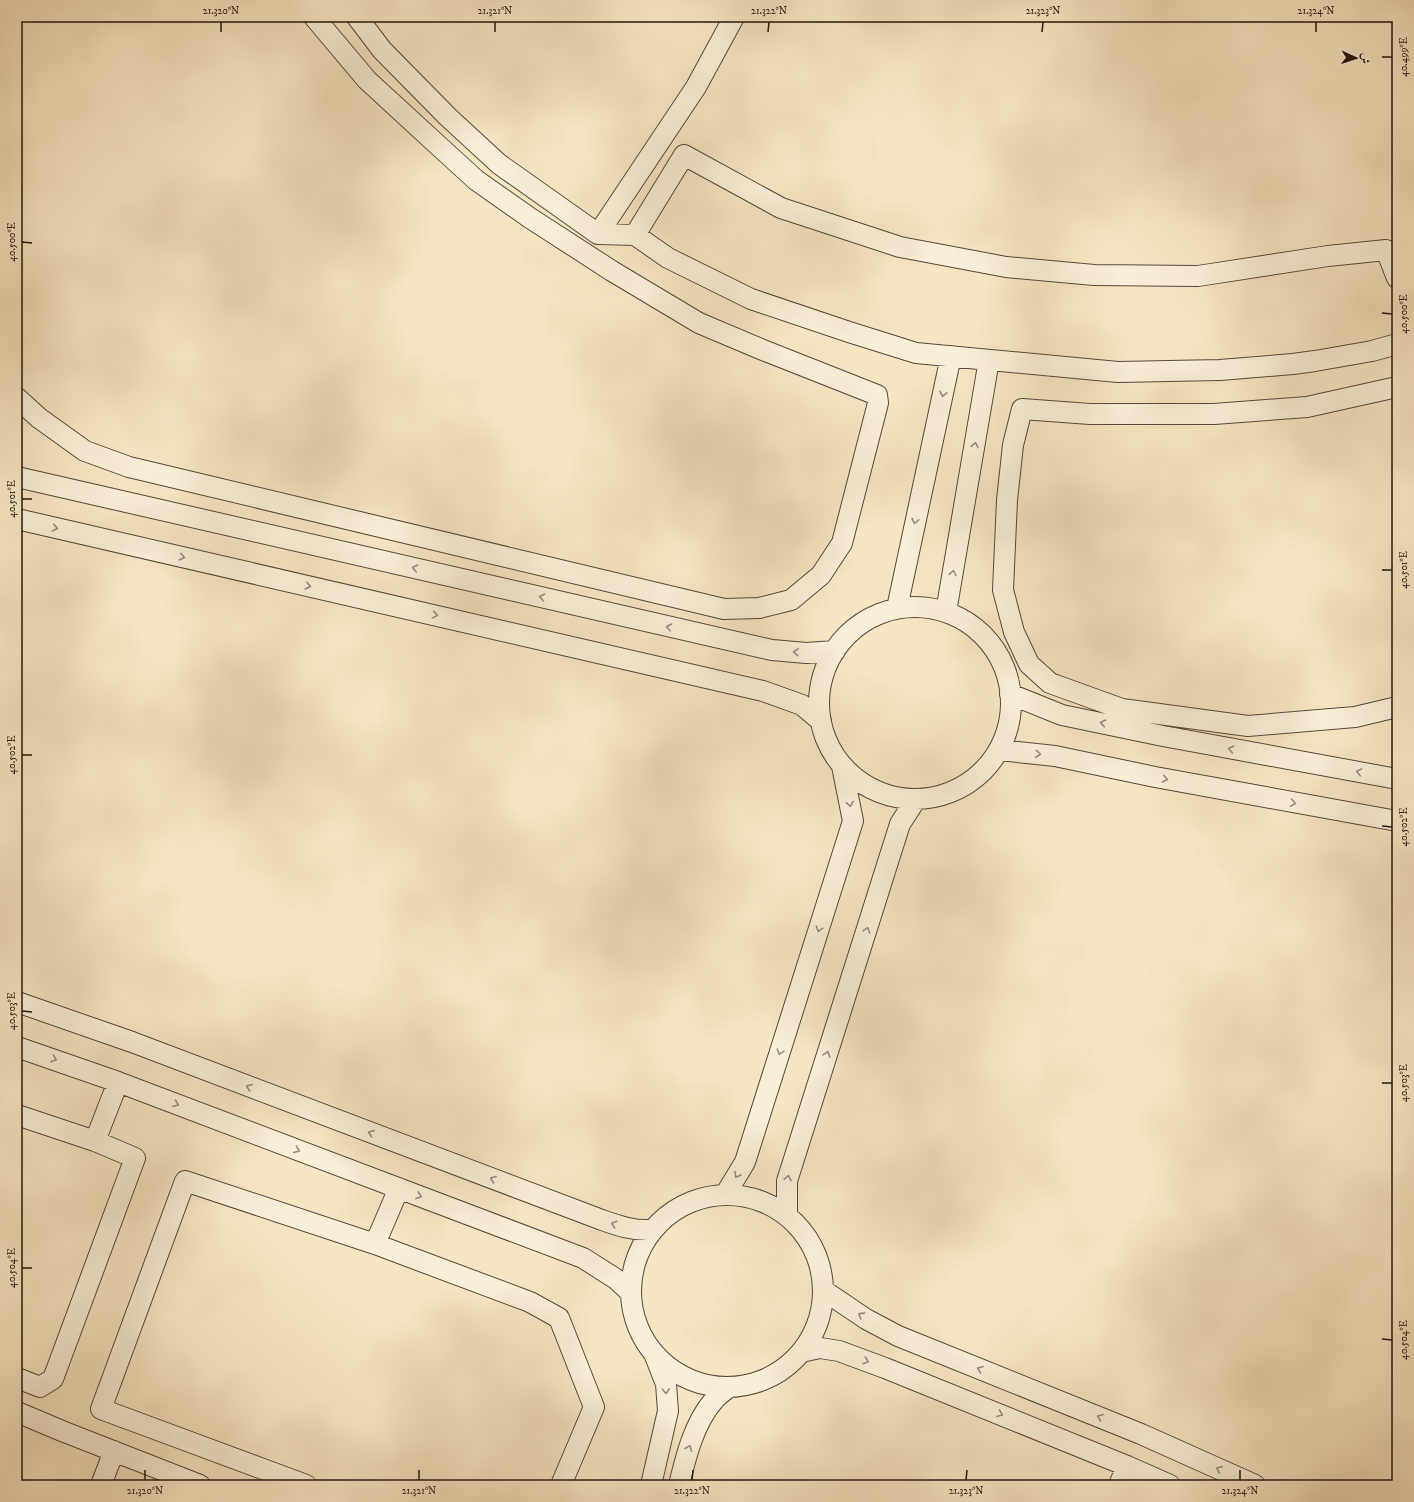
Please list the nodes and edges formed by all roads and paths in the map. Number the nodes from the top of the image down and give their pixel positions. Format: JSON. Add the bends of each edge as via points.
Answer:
{"nodes":[{"id":1,"x":314,"y":17,"type":"edge"},
{"id":2,"x":358,"y":17,"type":"edge"},
{"id":3,"x":734,"y":17,"type":"edge"},
{"id":4,"x":598,"y":234,"type":"junction"},
{"id":5,"x":635,"y":235,"type":"junction"},
{"id":6,"x":1397,"y":278,"type":"edge"},
{"id":7,"x":1397,"y":344,"type":"edge"},
{"id":8,"x":951,"y":356,"type":"junction"},
{"id":9,"x":989,"y":360,"type":"junction"},
{"id":10,"x":1397,"y":387,"type":"edge"},
{"id":11,"x":17,"y":398,"type":"edge"},
{"id":12,"x":17,"y":477,"type":"edge"},
{"id":13,"x":17,"y":519,"type":"edge"},
{"id":14,"x":897,"y":608,"type":"junction"},
{"id":15,"x":946,"y":612,"type":"junction"},
{"id":16,"x":835,"y":651,"type":"junction"},
{"id":17,"x":1010,"y":694,"type":"junction"},
{"id":18,"x":1397,"y":707,"type":"edge"},
{"id":19,"x":821,"y":721,"type":"junction"},
{"id":20,"x":999,"y":750,"type":"junction"},
{"id":21,"x":842,"y":766,"type":"junction"},
{"id":22,"x":1397,"y":779,"type":"edge"},
{"id":23,"x":916,"y":799,"type":"junction"},
{"id":24,"x":1397,"y":821,"type":"edge"},
{"id":25,"x":17,"y":1002,"type":"edge"},
{"id":26,"x":17,"y":1046,"type":"edge"},
{"id":27,"x":118,"y":1082,"type":"junction"},
{"id":28,"x":17,"y":1115,"type":"edge"},
{"id":29,"x":95,"y":1142,"type":"junction"},
{"id":30,"x":400,"y":1188,"type":"junction"},
{"id":31,"x":725,"y":1195,"type":"junction"},
{"id":32,"x":788,"y":1216,"type":"junction"},
{"id":33,"x":652,"y":1230,"type":"junction"},
{"id":34,"x":376,"y":1244,"type":"junction"},
{"id":35,"x":823,"y":1290,"type":"junction"},
{"id":36,"x":631,"y":1293,"type":"junction"},
{"id":37,"x":801,"y":1352,"type":"junction"},
{"id":38,"x":654,"y":1354,"type":"junction"},
{"id":39,"x":17,"y":1378,"type":"edge"},
{"id":40,"x":728,"y":1388,"type":"junction"},
{"id":41,"x":17,"y":1412,"type":"edge"},
{"id":42,"x":114,"y":1452,"type":"junction"},
{"id":43,"x":1127,"y":1466,"type":"junction"},
{"id":44,"x":101,"y":1485,"type":"edge"},
{"id":45,"x":200,"y":1485,"type":"edge"},
{"id":46,"x":306,"y":1485,"type":"edge"},
{"id":47,"x":561,"y":1485,"type":"edge"},
{"id":48,"x":652,"y":1485,"type":"edge"},
{"id":49,"x":679,"y":1485,"type":"edge"},
{"id":50,"x":1119,"y":1485,"type":"edge"},
{"id":51,"x":1170,"y":1485,"type":"edge"},
{"id":52,"x":1255,"y":1485,"type":"edge"}],
"edges":[{"from":1,"to":11,"type":"lane","via":[[368,80],[435,143],[476,180],[530,218],[699,323],[877,395],[878,403],[842,543],[821,575],[791,600],[759,608],[724,609],[129,467],[85,451],[39,418]]},
{"from":2,"to":4,"type":"lane","via":[[382,50],[499,164]]},
{"from":3,"to":4,"type":"lane","via":[[696,87]]},
{"from":4,"to":5,"type":"lane"},
{"from":5,"to":6,"type":"lane","via":[[684,155],[781,208],[900,247],[1006,267],[1094,275],[1198,276],[1328,256],[1386,250]]},
{"from":5,"to":8,"type":"lane","via":[[668,258],[751,299],[916,352]]},
{"from":7,"to":9,"type":"lane","via":[[1315,361],[1220,370],[1118,372]]},
{"from":8,"to":9,"type":"lane"},
{"from":8,"to":14,"type":"lane","one_way":true},
{"from":15,"to":9,"type":"lane","one_way":true},
{"from":10,"to":18,"type":"lane","via":[[1307,407],[1214,414],[1090,414],[1022,409],[1013,445],[1007,500],[1003,590],[1014,632],[1029,664],[1050,683],[1122,709],[1248,726],[1354,717]]},
{"from":16,"to":12,"type":"lane","one_way":true,"via":[[806,653],[772,650]]},
{"from":13,"to":19,"type":"lane","one_way":true,"via":[[763,691],[802,705]]},
{"from":14,"to":15,"type":"lane","via":[[930,607]]},
{"from":14,"to":16,"type":"lane","via":[[881,612],[866,620],[852,630]]},
{"from":15,"to":17,"type":"lane","via":[[966,621],[988,639],[1005,668]]},
{"from":16,"to":19,"type":"lane","via":[[824,671],[820,687]]},
{"from":17,"to":20,"type":"lane","via":[[1010,718]]},
{"from":22,"to":17,"type":"lane","one_way":true,"via":[[1171,738],[1062,715]]},
{"from":19,"to":21,"type":"lane","via":[[826,737]]},
{"from":20,"to":23,"type":"lane","via":[[982,772],[964,786],[933,798]]},
{"from":20,"to":24,"type":"lane","one_way":true,"via":[[1055,756]]},
{"from":21,"to":23,"type":"lane","via":[[864,784],[884,794]]},
{"from":21,"to":31,"type":"lane","one_way":true,"via":[[853,821],[745,1162]]},
{"from":32,"to":23,"type":"lane","one_way":true,"via":[[787,1180],[900,824]]},
{"from":33,"to":25,"type":"lane","one_way":true,"via":[[640,1231],[602,1220],[132,1042]]},
{"from":26,"to":27,"type":"lane","one_way":true},
{"from":27,"to":29,"type":"lane"},
{"from":27,"to":30,"type":"lane","one_way":true},
{"from":28,"to":29,"type":"lane"},
{"from":29,"to":39,"type":"lane","via":[[135,1158],[53,1379],[40,1387]]},
{"from":30,"to":34,"type":"lane"},
{"from":30,"to":36,"type":"lane","one_way":true,"via":[[583,1258],[616,1278]]},
{"from":31,"to":32,"type":"lane","via":[[758,1200]]},
{"from":31,"to":33,"type":"lane","via":[[693,1201],[664,1218]]},
{"from":32,"to":35,"type":"lane","via":[[800,1228],[817,1257]]},
{"from":33,"to":36,"type":"lane","via":[[636,1260]]},
{"from":34,"to":46,"type":"lane","via":[[185,1181],[101,1409]]},
{"from":34,"to":47,"type":"lane","via":[[530,1302],[559,1318],[594,1407]]},
{"from":35,"to":37,"type":"lane","via":[[818,1323]]},
{"from":52,"to":35,"type":"lane","one_way":true,"via":[[1141,1434],[898,1336],[866,1319]]},
{"from":36,"to":38,"type":"lane","via":[[637,1326]]},
{"from":37,"to":40,"type":"lane","via":[[790,1364],[766,1379]]},
{"from":37,"to":43,"type":"lane","one_way":true,"via":[[820,1348],[839,1352]]},
{"from":38,"to":40,"type":"lane","via":[[680,1376],[712,1387]]},
{"from":38,"to":48,"type":"lane","one_way":true,"via":[[666,1384],[668,1411]]},
{"from":49,"to":40,"type":"lane","one_way":true,"via":[[686,1456],[703,1416],[715,1398]]},
{"from":41,"to":42,"type":"lane"},
{"from":42,"to":44,"type":"lane"},
{"from":42,"to":45,"type":"lane"},
{"from":43,"to":50,"type":"lane"},
{"from":43,"to":51,"type":"lane"}]}
